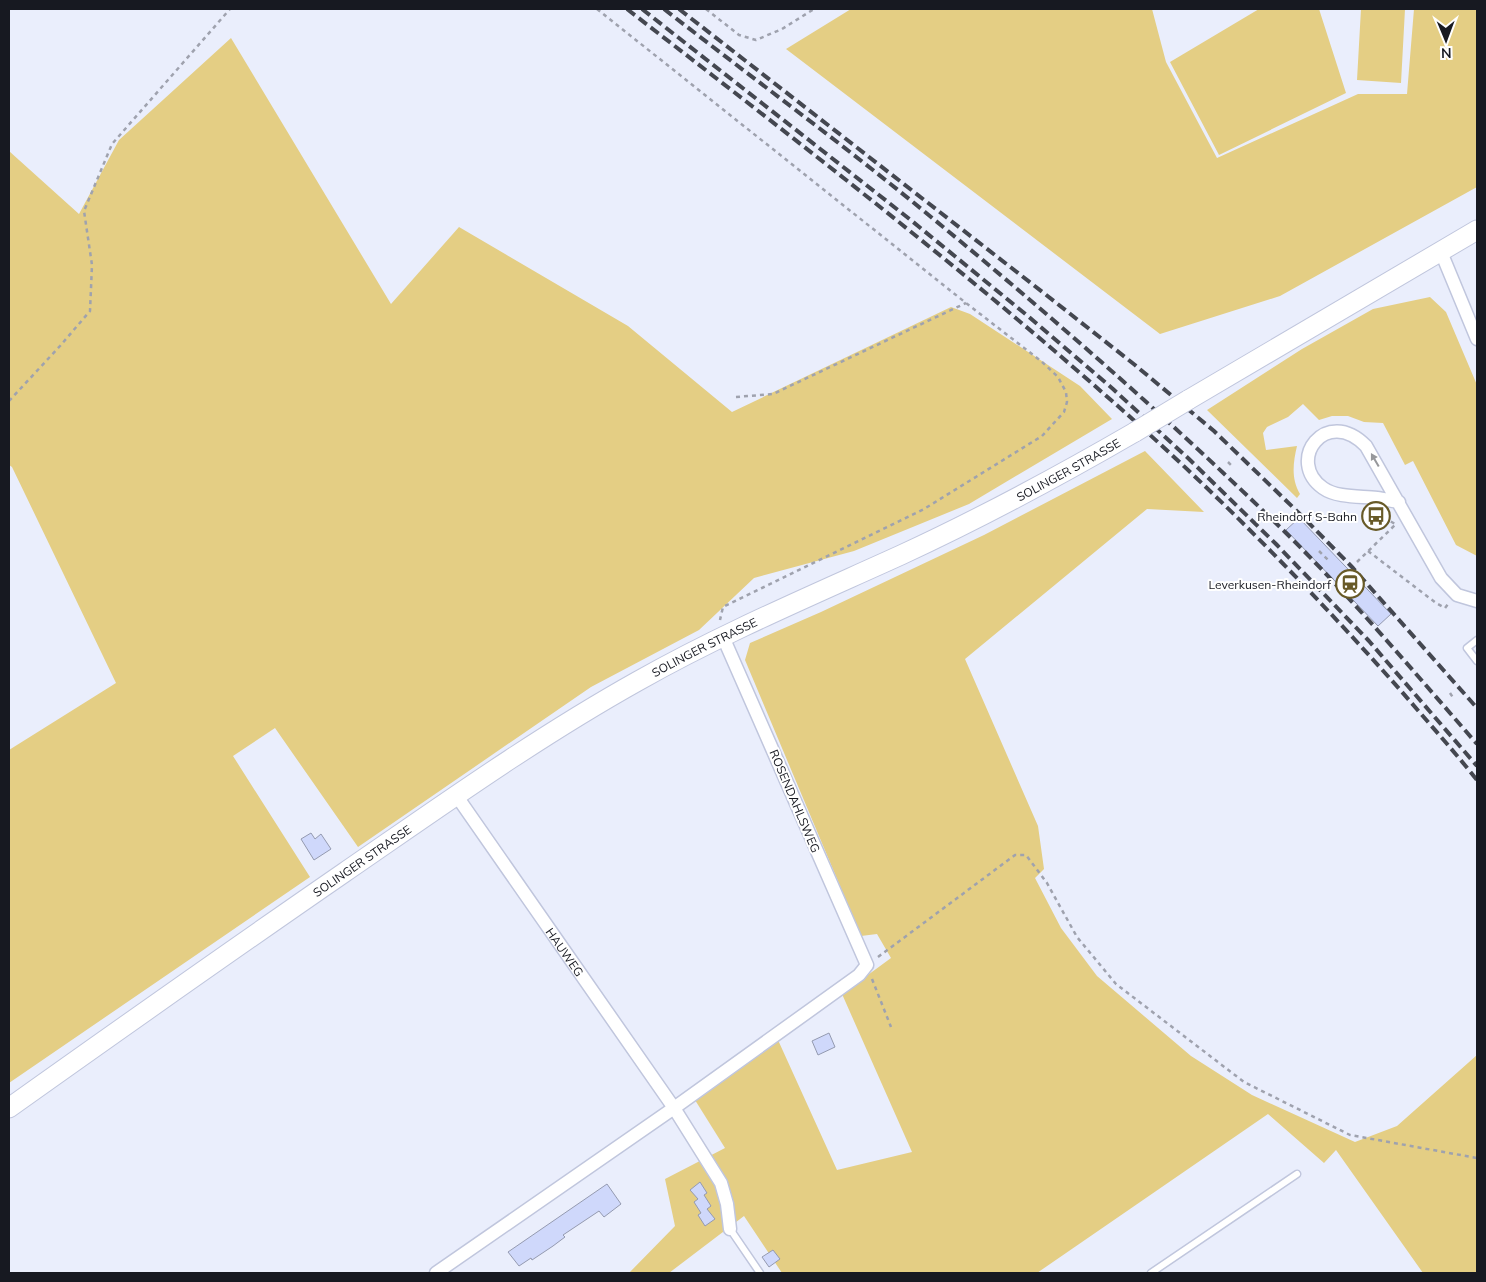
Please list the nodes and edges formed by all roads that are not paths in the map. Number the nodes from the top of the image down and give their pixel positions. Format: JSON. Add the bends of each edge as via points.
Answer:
{"nodes":[{"id":1,"x":1477,"y":230,"type":"edge"},
{"id":2,"x":1441,"y":252,"type":"junction"},
{"id":3,"x":1477,"y":340,"type":"edge"},
{"id":4,"x":1399,"y":502,"type":"junction"},
{"id":5,"x":1477,"y":601,"type":"edge"},
{"id":6,"x":723,"y":637,"type":"junction"},
{"id":7,"x":1477,"y":640,"type":"edge"},
{"id":8,"x":1477,"y":661,"type":"edge"},
{"id":9,"x":456,"y":795,"type":"junction"},
{"id":10,"x":9,"y":1108,"type":"edge"},
{"id":11,"x":674,"y":1108,"type":"junction"},
{"id":12,"x":1297,"y":1174,"type":"dead end"},
{"id":13,"x":730,"y":1229,"type":"joint"},
{"id":14,"x":436,"y":1273,"type":"edge"},
{"id":15,"x":760,"y":1273,"type":"edge"},
{"id":16,"x":1151,"y":1273,"type":"edge"}],
"edges":[{"from":1,"to":2,"type":"main road","name":"SOLINGER STRASSE"},
{"from":2,"to":3,"type":"street"},
{"from":2,"to":6,"type":"main road","name":"SOLINGER STRASSE","bridge":true,"via":[[1062,475],[903,554]]},
{"from":4,"to":4,"type":"street","one_way":true,"via":[[1358,438],[1332,431],[1320,436],[1312,445],[1308,455],[1310,468],[1324,489]]},
{"from":4,"to":5,"type":"street","via":[[1441,578],[1457,595]]},
{"from":6,"to":9,"type":"main road","name":"SOLINGER STRASSE","via":[[558,727]]},
{"from":6,"to":11,"type":"street","name":"ROSENDAHLSWEG","via":[[867,965],[859,975]]},
{"from":7,"to":8,"type":"lane","via":[[1467,648]]},
{"from":9,"to":10,"type":"main road","name":"SOLINGER STRASSE"},
{"from":9,"to":11,"type":"street","name":"HAUWEG"},
{"from":11,"to":13,"type":"street","name":"HAUWEG","via":[[721,1183]]},
{"from":11,"to":14,"type":"street"},
{"from":12,"to":16,"type":"lane"},
{"from":13,"to":15,"type":"lane"}]}
